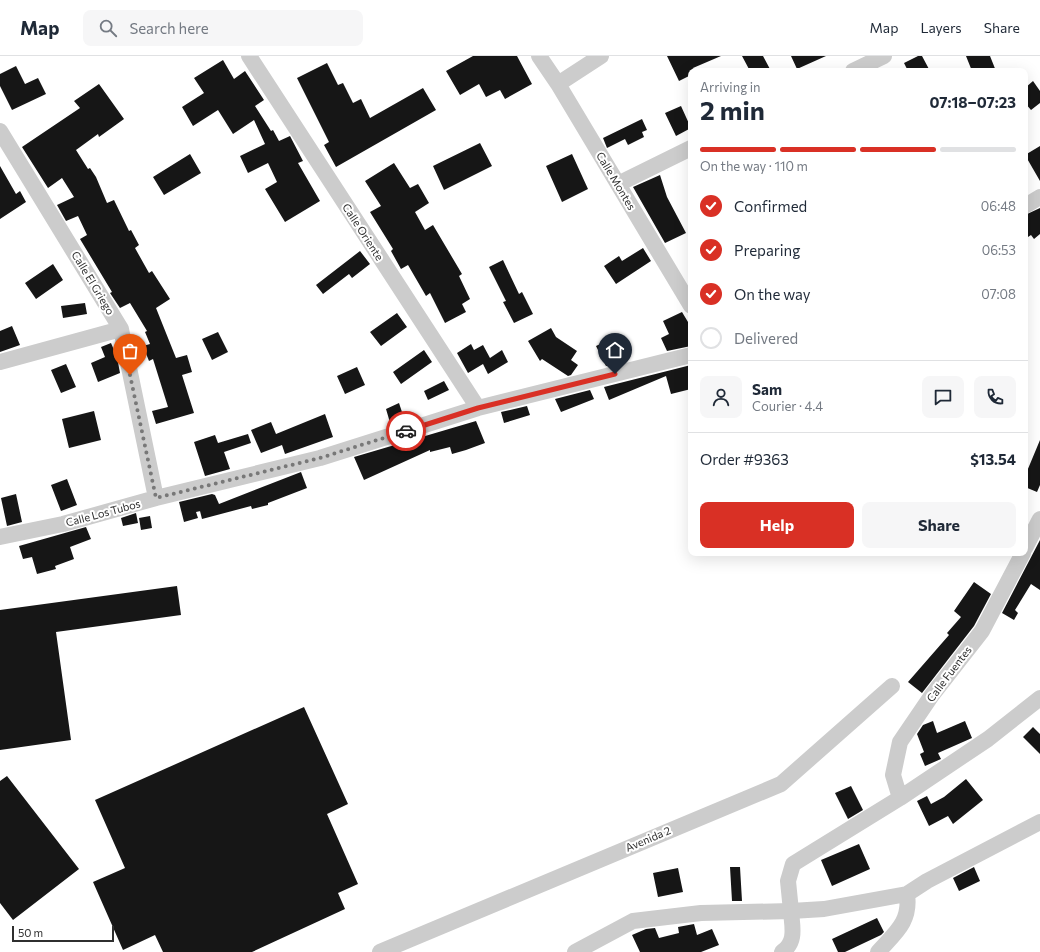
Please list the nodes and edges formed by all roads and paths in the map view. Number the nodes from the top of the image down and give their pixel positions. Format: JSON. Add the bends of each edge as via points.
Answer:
{"nodes":[{"id":1,"x":248,"y":56,"type":"edge"},
{"id":2,"x":539,"y":56,"type":"edge"},
{"id":3,"x":601,"y":56,"type":"edge"},
{"id":4,"x":884,"y":56,"type":"edge"},
{"id":5,"x":859,"y":68,"type":"edge"},
{"id":6,"x":558,"y":84,"type":"junction"},
{"id":7,"x":0,"y":131,"type":"edge"},
{"id":8,"x":688,"y":149,"type":"edge"},
{"id":9,"x":618,"y":184,"type":"junction"},
{"id":10,"x":1040,"y":196,"type":"edge"},
{"id":11,"x":1028,"y":204,"type":"edge"},
{"id":12,"x":688,"y":301,"type":"edge"},
{"id":13,"x":121,"y":328,"type":"junction"},
{"id":14,"x":688,"y":356,"type":"edge"},
{"id":15,"x":0,"y":362,"type":"edge"},
{"id":16,"x":478,"y":408,"type":"junction"},
{"id":17,"x":156,"y":498,"type":"junction"},
{"id":18,"x":1040,"y":519,"type":"edge"},
{"id":19,"x":0,"y":537,"type":"edge"},
{"id":20,"x":1028,"y":542,"type":"edge"},
{"id":21,"x":1020,"y":556,"type":"edge"},
{"id":22,"x":892,"y":686,"type":"dead end"},
{"id":23,"x":1040,"y":698,"type":"edge"},
{"id":24,"x":900,"y":798,"type":"junction"},
{"id":25,"x":1040,"y":822,"type":"edge"},
{"id":26,"x":907,"y":894,"type":"junction"},
{"id":27,"x":790,"y":911,"type":"junction"},
{"id":28,"x":380,"y":952,"type":"edge"},
{"id":29,"x":576,"y":952,"type":"edge"},
{"id":30,"x":782,"y":952,"type":"edge"},
{"id":31,"x":878,"y":952,"type":"edge"}],
"edges":[{"from":1,"to":16,"type":"street","name":"Calle Oriente"},
{"from":2,"to":6,"type":"street","name":"Calle Montes"},
{"from":3,"to":6,"type":"street"},
{"from":4,"to":5,"type":"street"},
{"from":6,"to":9,"type":"street","name":"Calle Montes"},
{"from":7,"to":13,"type":"street","name":"Calle El Griego"},
{"from":8,"to":9,"type":"street"},
{"from":9,"to":12,"type":"street","name":"Calle Montes"},
{"from":10,"to":11,"type":"street"},
{"from":13,"to":15,"type":"street"},
{"from":13,"to":17,"type":"street","name":"Calle El Griego"},
{"from":14,"to":16,"type":"street","name":"Calle Los Tubos"},
{"from":16,"to":17,"type":"street","name":"Calle Los Tubos","via":[[320,458]]},
{"from":17,"to":19,"type":"street","name":"Calle Los Tubos","via":[[63,524]]},
{"from":18,"to":20,"type":"street"},
{"from":21,"to":24,"type":"street","name":"Calle Fuentes","via":[[982,631],[932,695],[900,742],[893,775]]},
{"from":22,"to":28,"type":"street","name":"Avenida 2","via":[[781,784]]},
{"from":23,"to":24,"type":"street","via":[[988,739]]},
{"from":24,"to":27,"type":"street","via":[[793,864],[788,880]]},
{"from":25,"to":26,"type":"street"},
{"from":26,"to":27,"type":"street","via":[[824,909]]},
{"from":26,"to":31,"type":"street","via":[[909,908],[903,924]]},
{"from":27,"to":29,"type":"street","via":[[701,913],[633,921]]},
{"from":27,"to":30,"type":"street","via":[[793,939]]}]}
